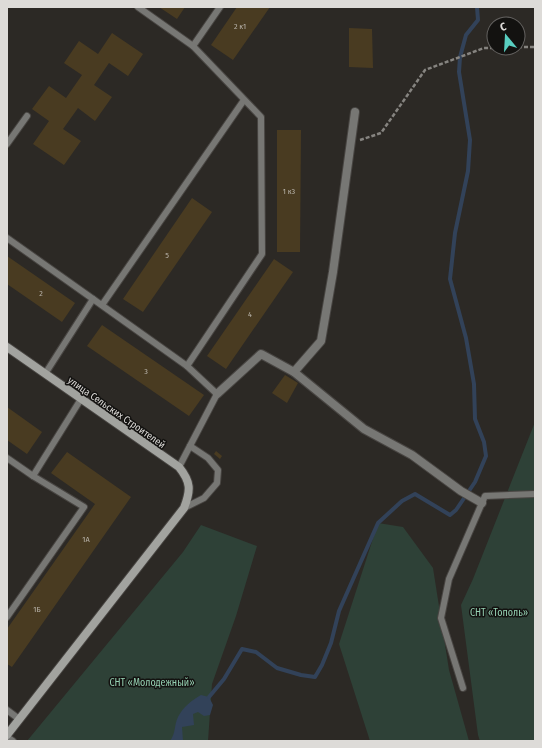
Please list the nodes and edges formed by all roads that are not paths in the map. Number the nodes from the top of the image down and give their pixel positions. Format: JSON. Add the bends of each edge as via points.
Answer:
{"nodes":[{"id":1,"x":139,"y":7,"type":"edge"},
{"id":2,"x":220,"y":7,"type":"edge"},
{"id":3,"x":193,"y":46,"type":"junction"},
{"id":4,"x":244,"y":100,"type":"junction"},
{"id":5,"x":355,"y":112,"type":"dead end"},
{"id":6,"x":26,"y":116,"type":"dead end"},
{"id":7,"x":7,"y":144,"type":"edge"},
{"id":8,"x":7,"y":238,"type":"edge"},
{"id":9,"x":93,"y":299,"type":"junction"},
{"id":10,"x":102,"y":305,"type":"junction"},
{"id":11,"x":7,"y":347,"type":"edge"},
{"id":12,"x":187,"y":366,"type":"junction"},
{"id":13,"x":294,"y":372,"type":"junction"},
{"id":14,"x":45,"y":374,"type":"junction"},
{"id":15,"x":217,"y":394,"type":"junction"},
{"id":16,"x":82,"y":399,"type":"junction"},
{"id":17,"x":190,"y":446,"type":"junction"},
{"id":18,"x":7,"y":458,"type":"edge"},
{"id":19,"x":179,"y":467,"type":"junction"},
{"id":20,"x":33,"y":476,"type":"junction"},
{"id":21,"x":535,"y":494,"type":"edge"},
{"id":22,"x":482,"y":502,"type":"junction"},
{"id":23,"x":184,"y":508,"type":"junction"},
{"id":24,"x":7,"y":617,"type":"edge"},
{"id":25,"x":463,"y":688,"type":"dead end"},
{"id":26,"x":7,"y":710,"type":"edge"},
{"id":27,"x":19,"y":719,"type":"junction"},
{"id":28,"x":7,"y":736,"type":"edge"},
{"id":29,"x":13,"y":741,"type":"edge"}],
"edges":[{"from":1,"to":3,"type":"lane"},
{"from":2,"to":3,"type":"lane"},
{"from":3,"to":4,"type":"lane"},
{"from":4,"to":10,"type":"lane"},
{"from":4,"to":12,"type":"lane","via":[[261,117],[262,254]]},
{"from":5,"to":13,"type":"street","via":[[321,341]]},
{"from":6,"to":7,"type":"lane"},
{"from":8,"to":9,"type":"lane"},
{"from":9,"to":10,"type":"lane"},
{"from":9,"to":14,"type":"lane"},
{"from":10,"to":12,"type":"lane"},
{"from":11,"to":14,"type":"street","name":"улица Сельских Строителей"},
{"from":12,"to":15,"type":"lane"},
{"from":13,"to":15,"type":"street","via":[[261,354]]},
{"from":13,"to":22,"type":"street","via":[[364,429],[412,455],[461,491]]},
{"from":14,"to":16,"type":"street","name":"улица Сельских Строителей"},
{"from":15,"to":17,"type":"lane"},
{"from":16,"to":19,"type":"street","name":"улица Сельских Строителей"},
{"from":16,"to":20,"type":"lane"},
{"from":17,"to":19,"type":"lane"},
{"from":17,"to":23,"type":"lane","via":[[208,458],[218,470],[217,483],[204,498]]},
{"from":18,"to":20,"type":"lane"},
{"from":19,"to":23,"type":"street","name":"улица Сельских Строителей","via":[[189,483],[189,496]]},
{"from":20,"to":24,"type":"lane","via":[[84,507]]},
{"from":21,"to":22,"type":"lane","via":[[485,496]]},
{"from":22,"to":25,"type":"lane","via":[[449,579],[441,618]]},
{"from":23,"to":27,"type":"street"},
{"from":26,"to":27,"type":"lane"},
{"from":27,"to":28,"type":"street"},
{"from":28,"to":29,"type":"lane"}]}
